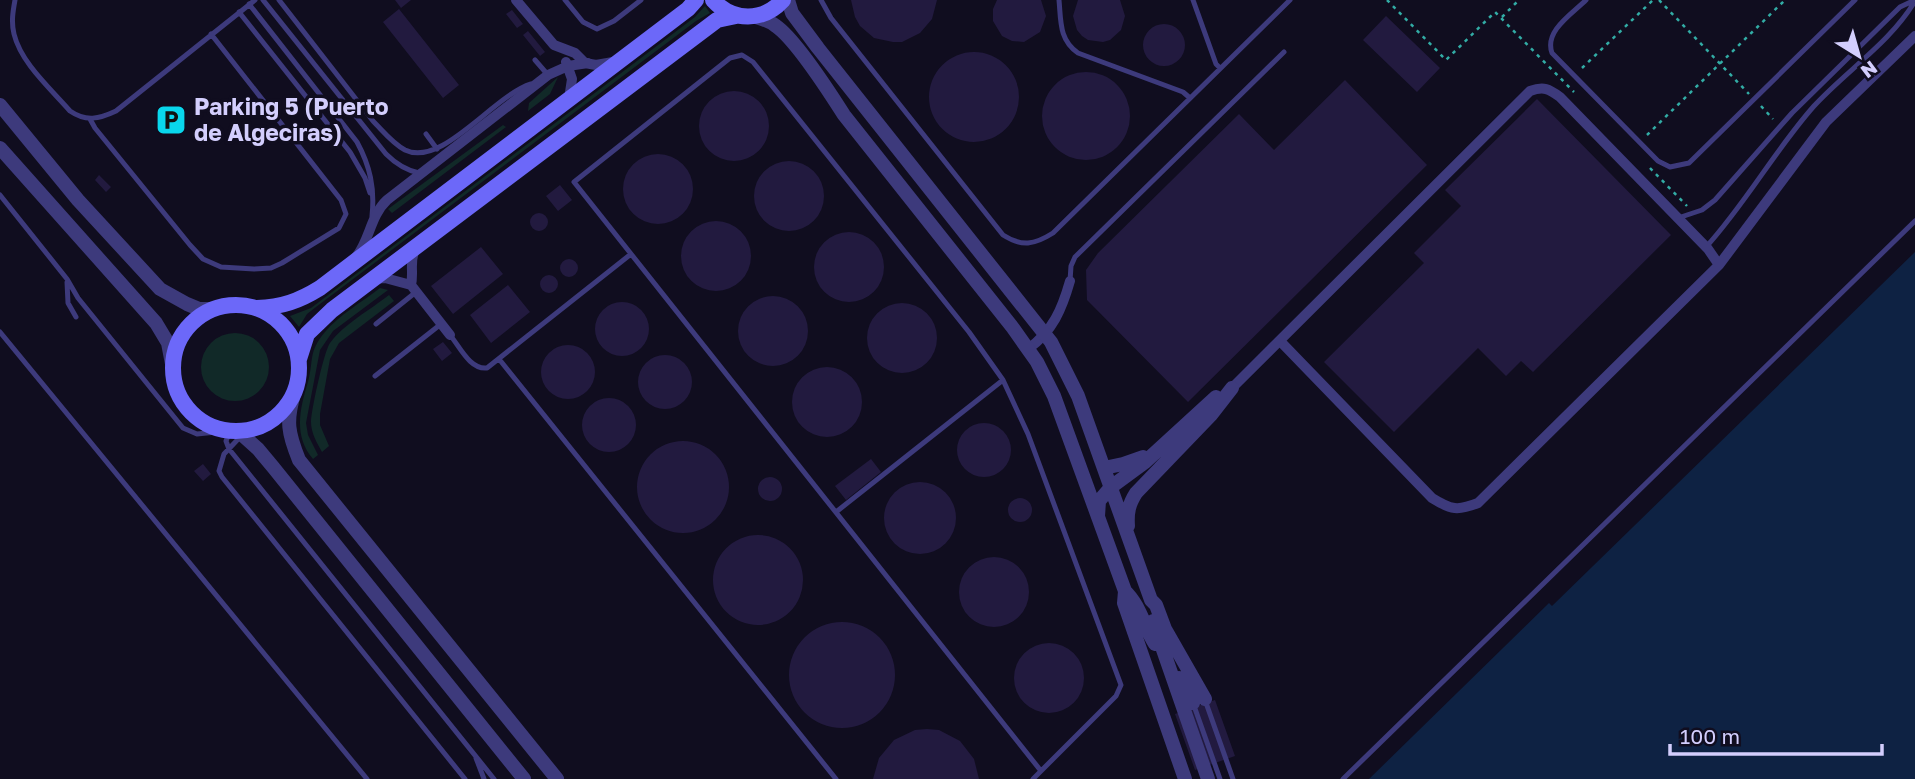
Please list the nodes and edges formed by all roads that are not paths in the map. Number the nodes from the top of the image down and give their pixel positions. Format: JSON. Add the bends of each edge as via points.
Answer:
{"nodes":[{"id":1,"x":15,"y":0,"type":"edge"},
{"id":2,"x":263,"y":0,"type":"edge"},
{"id":3,"x":279,"y":0,"type":"edge"},
{"id":4,"x":565,"y":0,"type":"edge"},
{"id":5,"x":641,"y":0,"type":"edge"},
{"id":6,"x":695,"y":0,"type":"edge"},
{"id":7,"x":713,"y":0,"type":"edge"},
{"id":8,"x":783,"y":0,"type":"edge"},
{"id":9,"x":789,"y":0,"type":"edge"},
{"id":10,"x":821,"y":0,"type":"edge"},
{"id":11,"x":1059,"y":0,"type":"edge"},
{"id":12,"x":1193,"y":0,"type":"edge"},
{"id":13,"x":1290,"y":0,"type":"edge"},
{"id":14,"x":1586,"y":0,"type":"edge"},
{"id":15,"x":1855,"y":0,"type":"edge"},
{"id":16,"x":1915,"y":0,"type":"edge"},
{"id":17,"x":252,"y":2,"type":"edge"},
{"id":18,"x":514,"y":2,"type":"edge"},
{"id":19,"x":239,"y":12,"type":"junction"},
{"id":20,"x":736,"y":16,"type":"junction"},
{"id":21,"x":756,"y":17,"type":"junction"},
{"id":22,"x":211,"y":34,"type":"junction"},
{"id":23,"x":1915,"y":36,"type":"edge"},
{"id":24,"x":563,"y":49,"type":"junction"},
{"id":25,"x":1284,"y":52,"type":"dead end"},
{"id":26,"x":535,"y":60,"type":"dead end"},
{"id":27,"x":619,"y":60,"type":"junction"},
{"id":28,"x":588,"y":63,"type":"junction"},
{"id":29,"x":568,"y":66,"type":"junction"},
{"id":30,"x":1220,"y":68,"type":"junction"},
{"id":31,"x":548,"y":75,"type":"junction"},
{"id":32,"x":537,"y":82,"type":"junction"},
{"id":33,"x":1190,"y":98,"type":"junction"},
{"id":34,"x":569,"y":99,"type":"junction"},
{"id":35,"x":0,"y":105,"type":"edge"},
{"id":36,"x":90,"y":119,"type":"junction"},
{"id":37,"x":426,"y":134,"type":"dead end"},
{"id":38,"x":0,"y":148,"type":"edge"},
{"id":39,"x":437,"y":149,"type":"junction"},
{"id":40,"x":422,"y":173,"type":"junction"},
{"id":41,"x":0,"y":195,"type":"edge"},
{"id":42,"x":373,"y":204,"type":"junction"},
{"id":43,"x":1676,"y":218,"type":"junction"},
{"id":44,"x":1915,"y":221,"type":"edge"},
{"id":45,"x":370,"y":226,"type":"junction"},
{"id":46,"x":416,"y":247,"type":"junction"},
{"id":47,"x":1706,"y":247,"type":"junction"},
{"id":48,"x":631,"y":254,"type":"junction"},
{"id":49,"x":1719,"y":265,"type":"junction"},
{"id":50,"x":344,"y":271,"type":"junction"},
{"id":51,"x":67,"y":279,"type":"junction"},
{"id":52,"x":371,"y":280,"type":"junction"},
{"id":53,"x":1070,"y":281,"type":"joint"},
{"id":54,"x":413,"y":288,"type":"junction"},
{"id":55,"x":257,"y":308,"type":"junction"},
{"id":56,"x":211,"y":309,"type":"junction"},
{"id":57,"x":76,"y":317,"type":"dead end"},
{"id":58,"x":376,"y":324,"type":"dead end"},
{"id":59,"x":441,"y":324,"type":"junction"},
{"id":60,"x":0,"y":332,"type":"edge"},
{"id":61,"x":1046,"y":334,"type":"junction"},
{"id":62,"x":450,"y":335,"type":"joint"},
{"id":63,"x":1281,"y":342,"type":"junction"},
{"id":64,"x":1028,"y":349,"type":"junction"},
{"id":65,"x":299,"y":359,"type":"junction"},
{"id":66,"x":499,"y":359,"type":"junction"},
{"id":67,"x":172,"y":364,"type":"junction"},
{"id":68,"x":375,"y":376,"type":"dead end"},
{"id":69,"x":1003,"y":380,"type":"junction"},
{"id":70,"x":1232,"y":388,"type":"junction"},
{"id":71,"x":294,"y":394,"type":"junction"},
{"id":72,"x":237,"y":431,"type":"junction"},
{"id":73,"x":229,"y":449,"type":"junction"},
{"id":74,"x":1160,"y":449,"type":"junction"},
{"id":75,"x":1161,"y":466,"type":"junction"},
{"id":76,"x":1104,"y":468,"type":"junction"},
{"id":77,"x":1113,"y":493,"type":"junction"},
{"id":78,"x":1096,"y":501,"type":"junction"},
{"id":79,"x":836,"y":512,"type":"junction"},
{"id":80,"x":1130,"y":541,"type":"junction"},
{"id":81,"x":1125,"y":592,"type":"junction"},
{"id":82,"x":1151,"y":600,"type":"junction"},
{"id":83,"x":1166,"y":659,"type":"junction"},
{"id":84,"x":1199,"y":701,"type":"junction"},
{"id":85,"x":475,"y":755,"type":"junction"},
{"id":86,"x":1041,"y":771,"type":"junction"},
{"id":87,"x":367,"y":779,"type":"edge"},
{"id":88,"x":465,"y":779,"type":"edge"},
{"id":89,"x":484,"y":779,"type":"edge"},
{"id":90,"x":494,"y":779,"type":"edge"},
{"id":91,"x":524,"y":779,"type":"edge"},
{"id":92,"x":557,"y":779,"type":"edge"},
{"id":93,"x":836,"y":779,"type":"edge"},
{"id":94,"x":1033,"y":779,"type":"edge"},
{"id":95,"x":1185,"y":779,"type":"edge"},
{"id":96,"x":1208,"y":779,"type":"edge"},
{"id":97,"x":1220,"y":779,"type":"edge"},
{"id":98,"x":1233,"y":779,"type":"edge"},
{"id":99,"x":1343,"y":779,"type":"edge"}],
"edges":[{"from":1,"to":36,"type":"lane","via":[[14,33],[23,54],[70,111]]},
{"from":2,"to":40,"type":"lane","via":[[386,154],[409,171]]},
{"from":3,"to":39,"type":"lane","via":[[390,139],[416,153]]},
{"from":4,"to":5,"type":"lane","via":[[583,22],[597,29]]},
{"from":6,"to":27,"type":"main road"},
{"from":7,"to":20,"type":"main road"},
{"from":8,"to":21,"type":"main road"},
{"from":9,"to":61,"type":"street","via":[[792,13],[813,41]]},
{"from":10,"to":33,"type":"lane","via":[[1003,235],[1015,243],[1031,244],[1053,233]]},
{"from":11,"to":33,"type":"lane","via":[[1062,36],[1077,53]]},
{"from":12,"to":30,"type":"lane"},
{"from":13,"to":30,"type":"lane"},
{"from":14,"to":15,"type":"lane","via":[[1553,32],[1549,42],[1552,53],[1639,143],[1670,167],[1689,163]]},
{"from":16,"to":43,"type":"lane","via":[[1900,7],[1780,127],[1715,200],[1702,210]]},
{"from":16,"to":47,"type":"lane","via":[[1909,12],[1814,107]]},
{"from":17,"to":19,"type":"lane"},
{"from":17,"to":42,"type":"lane","via":[[357,142],[372,178]]},
{"from":18,"to":24,"type":"street","via":[[544,36]]},
{"from":19,"to":22,"type":"lane"},
{"from":19,"to":42,"type":"lane","via":[[350,152]]},
{"from":20,"to":21,"type":"main road"},
{"from":20,"to":46,"type":"main road","via":[[717,20]]},
{"from":21,"to":64,"type":"street","via":[[779,27],[788,37]]},
{"from":22,"to":36,"type":"lane","via":[[116,111]]},
{"from":22,"to":36,"type":"lane","via":[[345,208],[338,228],[271,268],[221,267],[204,259]]},
{"from":23,"to":49,"type":"street","via":[[1826,122]]},
{"from":24,"to":28,"type":"street"},
{"from":24,"to":29,"type":"street"},
{"from":25,"to":53,"type":"lane","via":[[1075,257]]},
{"from":26,"to":31,"type":"lane"},
{"from":27,"to":28,"type":"street","via":[[607,65]]},
{"from":27,"to":34,"type":"main road"},
{"from":28,"to":29,"type":"street"},
{"from":29,"to":31,"type":"street"},
{"from":29,"to":34,"type":"street","via":[[572,79]]},
{"from":30,"to":33,"type":"lane"},
{"from":31,"to":32,"type":"street"},
{"from":32,"to":39,"type":"lane","via":[[511,92]]},
{"from":32,"to":40,"type":"street"},
{"from":34,"to":50,"type":"main road"},
{"from":35,"to":56,"type":"street","via":[[160,289],[199,309]]},
{"from":37,"to":39,"type":"lane"},
{"from":38,"to":67,"type":"street","via":[[156,323],[169,344]]},
{"from":40,"to":45,"type":"street","via":[[381,205]]},
{"from":41,"to":51,"type":"lane"},
{"from":42,"to":45,"type":"lane"},
{"from":43,"to":47,"type":"street"},
{"from":43,"to":63,"type":"street","via":[[1560,97],[1540,87],[1530,91]]},
{"from":44,"to":99,"type":"lane"},
{"from":45,"to":50,"type":"street","via":[[362,250]]},
{"from":46,"to":52,"type":"main road"},
{"from":46,"to":54,"type":"street","via":[[411,266]]},
{"from":47,"to":49,"type":"street"},
{"from":48,"to":66,"type":"lane"},
{"from":48,"to":69,"type":"lane","via":[[574,183],[730,58],[742,55],[771,83]]},
{"from":48,"to":79,"type":"lane"},
{"from":49,"to":63,"type":"street","via":[[1478,503],[1461,509],[1432,498]]},
{"from":50,"to":55,"type":"main road","via":[[302,299]]},
{"from":51,"to":57,"type":"lane","via":[[68,303]]},
{"from":51,"to":72,"type":"lane","via":[[183,428],[197,434]]},
{"from":52,"to":54,"type":"street","via":[[385,278]]},
{"from":52,"to":65,"type":"main road","via":[[307,334]]},
{"from":53,"to":61,"type":"street","via":[[1058,318]]},
{"from":54,"to":58,"type":"lane"},
{"from":54,"to":59,"type":"street"},
{"from":55,"to":56,"type":"main road","via":[[234,304]]},
{"from":55,"to":65,"type":"main road","via":[[285,327]]},
{"from":56,"to":67,"type":"main road","via":[[184,331]]},
{"from":59,"to":62,"type":"street"},
{"from":59,"to":68,"type":"lane"},
{"from":60,"to":87,"type":"lane"},
{"from":61,"to":64,"type":"street"},
{"from":61,"to":76,"type":"street","via":[[1078,396]]},
{"from":62,"to":66,"type":"lane","via":[[476,368],[487,368]]},
{"from":63,"to":70,"type":"street"},
{"from":64,"to":78,"type":"street","via":[[1054,396]]},
{"from":65,"to":71,"type":"main road"},
{"from":66,"to":93,"type":"lane"},
{"from":67,"to":72,"type":"main road","via":[[175,387],[186,408],[204,423]]},
{"from":69,"to":79,"type":"lane"},
{"from":69,"to":86,"type":"lane","via":[[1028,433],[1121,685],[1116,696]]},
{"from":70,"to":74,"type":"street"},
{"from":70,"to":75,"type":"street"},
{"from":71,"to":72,"type":"main road","via":[[271,420]]},
{"from":71,"to":92,"type":"street","via":[[288,424],[299,460]]},
{"from":72,"to":73,"type":"lane"},
{"from":72,"to":73,"type":"lane","via":[[226,440]]},
{"from":72,"to":91,"type":"street","via":[[273,467]]},
{"from":73,"to":85,"type":"lane"},
{"from":73,"to":88,"type":"lane","via":[[220,464],[222,477]]},
{"from":74,"to":76,"type":"street"},
{"from":74,"to":77,"type":"street"},
{"from":75,"to":77,"type":"street","via":[[1127,494]]},
{"from":75,"to":80,"type":"street","via":[[1130,502]]},
{"from":76,"to":77,"type":"street"},
{"from":77,"to":78,"type":"street"},
{"from":77,"to":80,"type":"street"},
{"from":78,"to":81,"type":"street"},
{"from":79,"to":86,"type":"lane"},
{"from":80,"to":82,"type":"street"},
{"from":81,"to":83,"type":"street","via":[[1135,600],[1144,627]]},
{"from":81,"to":95,"type":"street","via":[[1124,603]]},
{"from":82,"to":83,"type":"street","via":[[1149,607]]},
{"from":82,"to":84,"type":"street"},
{"from":83,"to":84,"type":"street"},
{"from":83,"to":96,"type":"street"},
{"from":84,"to":97,"type":"lane"},
{"from":84,"to":98,"type":"lane"},
{"from":85,"to":89,"type":"lane"},
{"from":85,"to":90,"type":"lane"},
{"from":86,"to":94,"type":"lane"}]}
